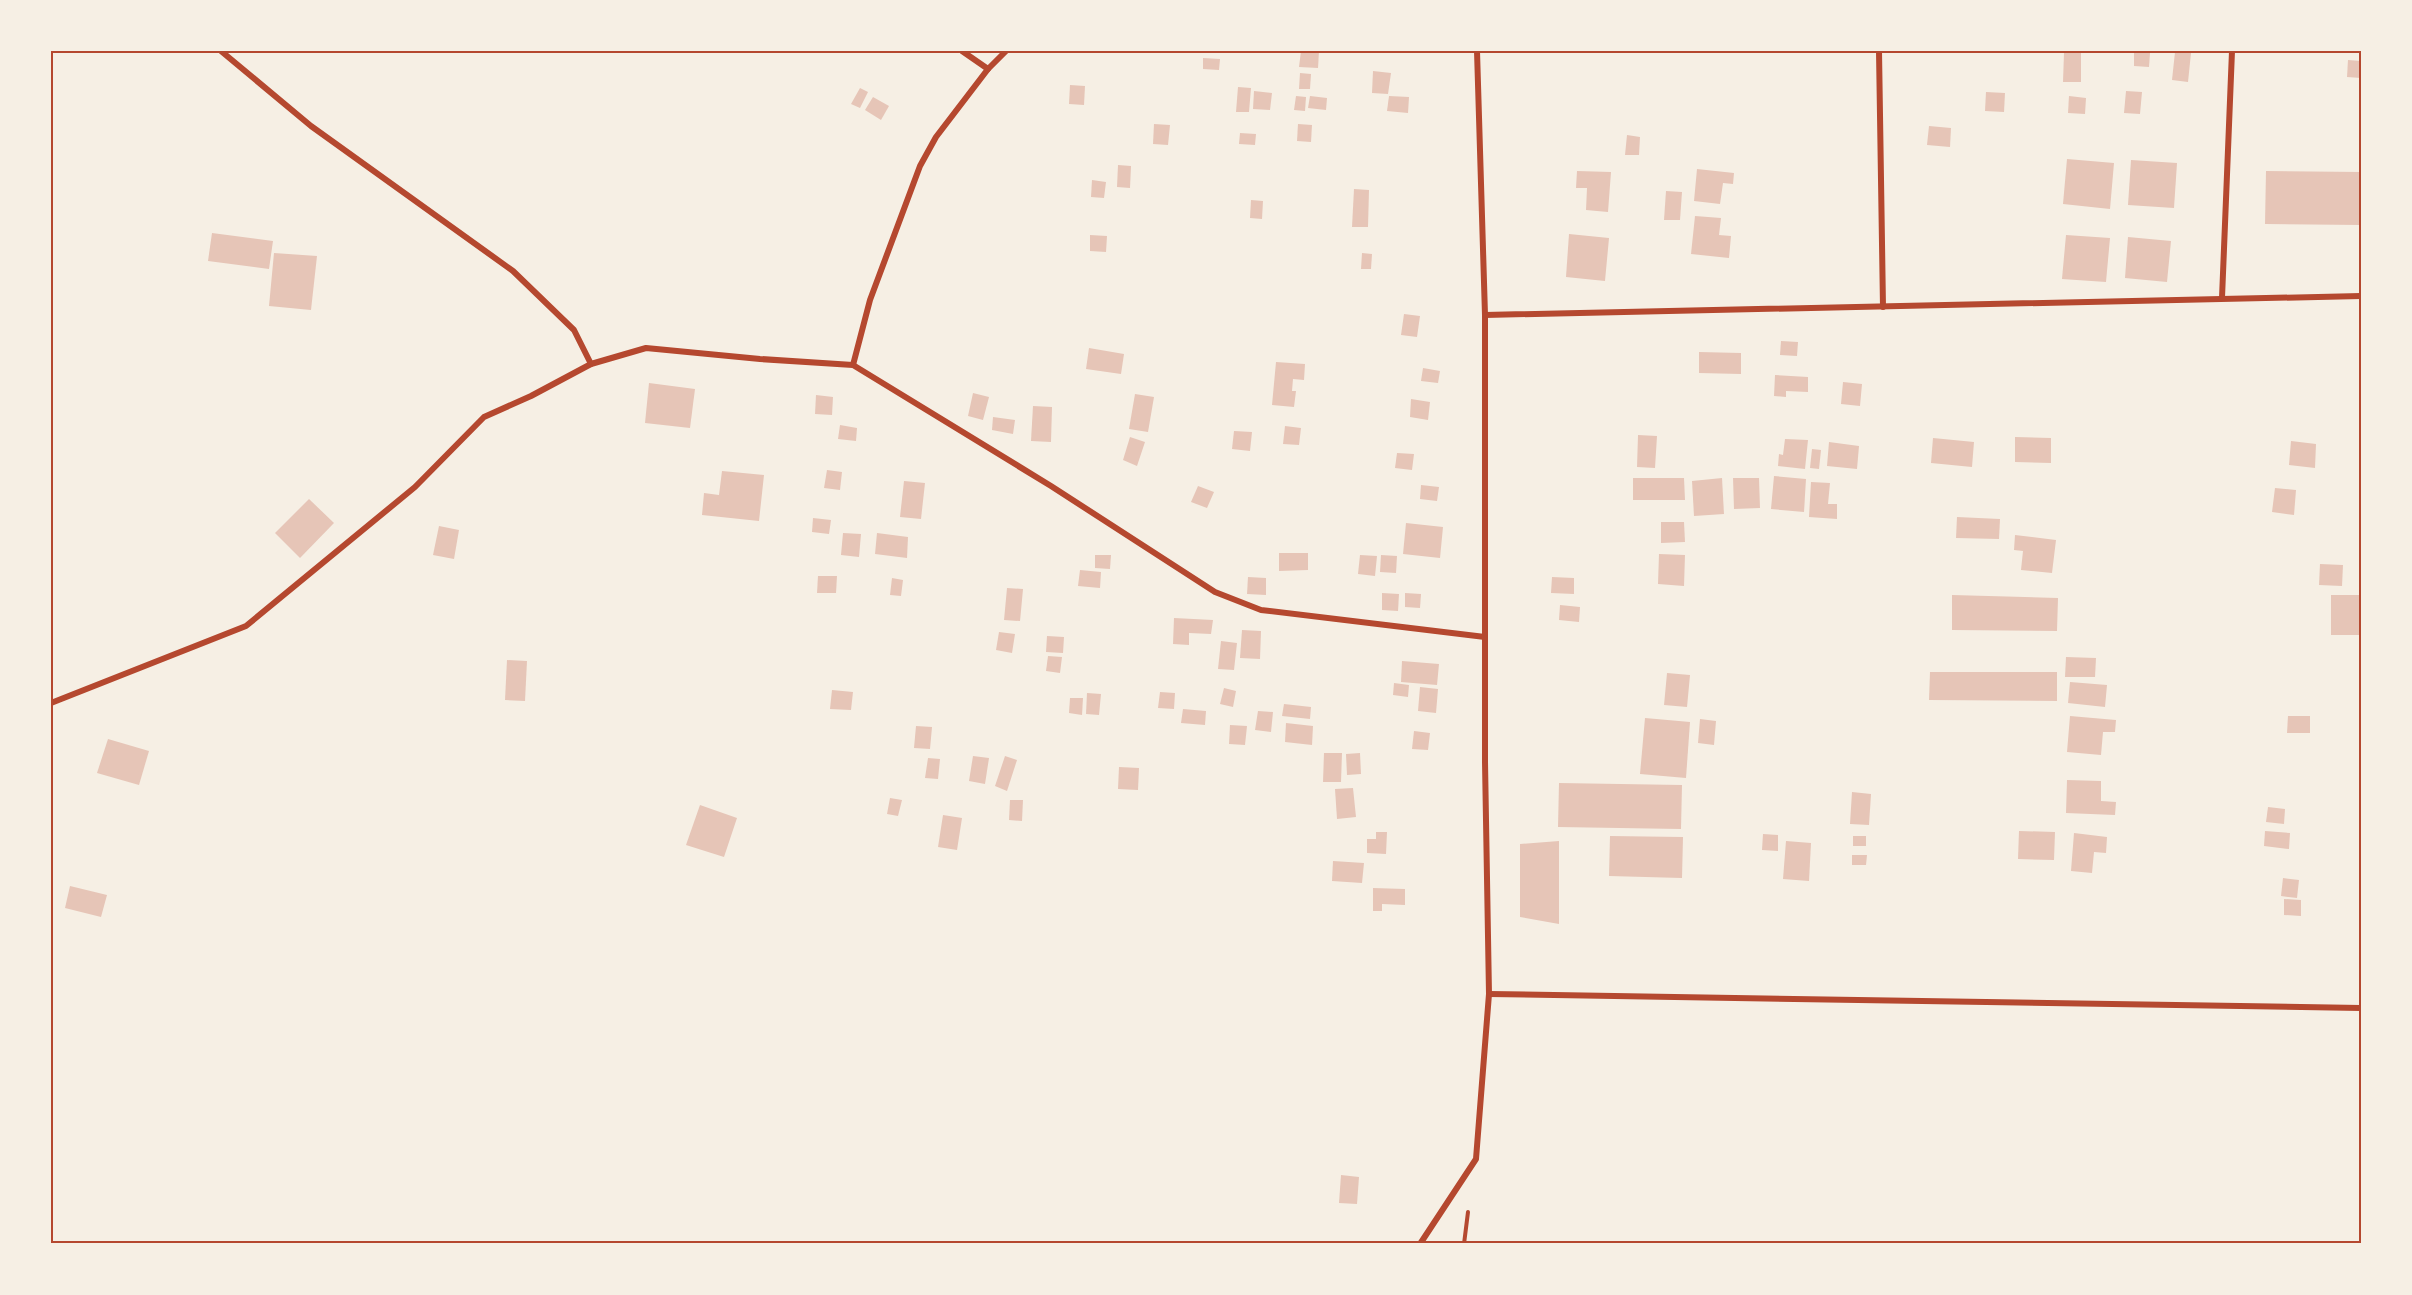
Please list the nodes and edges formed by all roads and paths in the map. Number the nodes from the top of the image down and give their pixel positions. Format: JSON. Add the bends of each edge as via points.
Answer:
{"nodes":[{"id":1,"x":221,"y":51,"type":"edge"},
{"id":2,"x":962,"y":51,"type":"edge"},
{"id":3,"x":1006,"y":51,"type":"edge"},
{"id":4,"x":1477,"y":51,"type":"edge"},
{"id":5,"x":1879,"y":51,"type":"edge"},
{"id":6,"x":2232,"y":51,"type":"edge"},
{"id":7,"x":988,"y":69,"type":"junction"},
{"id":8,"x":2361,"y":296,"type":"edge"},
{"id":9,"x":2222,"y":298,"type":"junction"},
{"id":10,"x":1883,"y":307,"type":"junction"},
{"id":11,"x":1485,"y":315,"type":"junction"},
{"id":12,"x":591,"y":363,"type":"junction"},
{"id":13,"x":853,"y":365,"type":"junction"},
{"id":14,"x":1485,"y":637,"type":"junction"},
{"id":15,"x":51,"y":703,"type":"edge"},
{"id":16,"x":1489,"y":994,"type":"junction"},
{"id":17,"x":2361,"y":1008,"type":"edge"},
{"id":18,"x":1420,"y":1244,"type":"edge"}],
"edges":[{"from":1,"to":12,"type":"street","via":[[311,126],[513,271],[574,330]]},
{"from":2,"to":7,"type":"street"},
{"from":3,"to":7,"type":"street"},
{"from":4,"to":11,"type":"street"},
{"from":5,"to":10,"type":"street"},
{"from":6,"to":9,"type":"street"},
{"from":7,"to":13,"type":"street","via":[[936,137],[920,166],[870,300]]},
{"from":8,"to":9,"type":"street"},
{"from":9,"to":10,"type":"street"},
{"from":10,"to":11,"type":"street"},
{"from":11,"to":14,"type":"street"},
{"from":12,"to":13,"type":"street","via":[[646,348]]},
{"from":12,"to":15,"type":"street","via":[[484,417],[415,488],[246,626]]},
{"from":13,"to":14,"type":"street","via":[[1215,592],[1261,610]]},
{"from":14,"to":16,"type":"street"},
{"from":16,"to":17,"type":"street"},
{"from":16,"to":18,"type":"street","via":[[1476,1159]]}]}
